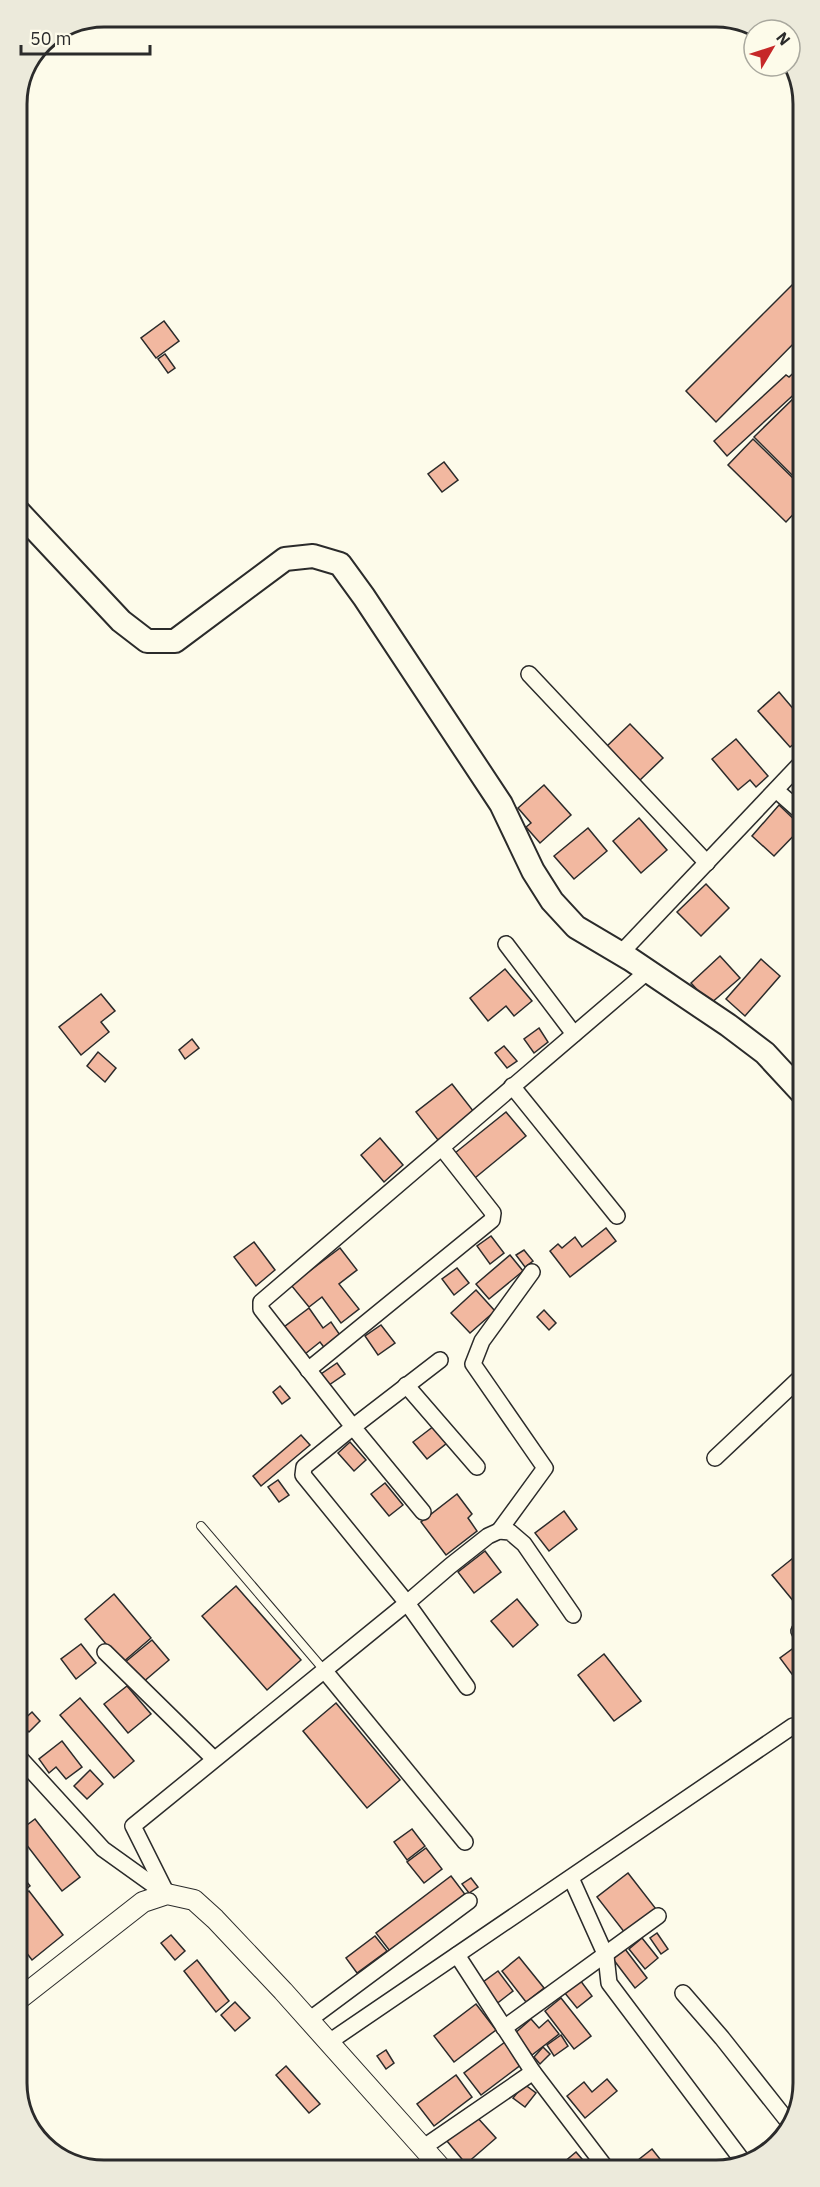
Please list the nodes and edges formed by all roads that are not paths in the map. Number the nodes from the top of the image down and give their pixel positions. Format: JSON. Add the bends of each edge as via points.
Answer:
{"nodes":[{"id":1,"x":27,"y":521,"type":"edge"},
{"id":2,"x":529,"y":674,"type":"dead end"},
{"id":3,"x":793,"y":772,"type":"edge"},
{"id":4,"x":776,"y":790,"type":"junction"},
{"id":5,"x":793,"y":805,"type":"edge"},
{"id":6,"x":707,"y":863,"type":"junction"},
{"id":7,"x":506,"y":944,"type":"dead end"},
{"id":8,"x":621,"y":953,"type":"junction"},
{"id":9,"x":648,"y":971,"type":"junction"},
{"id":10,"x":573,"y":1034,"type":"junction"},
{"id":11,"x":793,"y":1084,"type":"edge"},
{"id":12,"x":512,"y":1086,"type":"junction"},
{"id":13,"x":442,"y":1148,"type":"junction"},
{"id":14,"x":617,"y":1216,"type":"dead end"},
{"id":15,"x":532,"y":1272,"type":"dead end"},
{"id":16,"x":440,"y":1360,"type":"dead end"},
{"id":17,"x":308,"y":1370,"type":"junction"},
{"id":18,"x":793,"y":1384,"type":"edge"},
{"id":19,"x":406,"y":1385,"type":"junction"},
{"id":20,"x":353,"y":1427,"type":"junction"},
{"id":21,"x":715,"y":1458,"type":"dead end"},
{"id":22,"x":477,"y":1467,"type":"dead end"},
{"id":23,"x":423,"y":1512,"type":"dead end"},
{"id":24,"x":201,"y":1526,"type":"dead end"},
{"id":25,"x":499,"y":1531,"type":"junction"},
{"id":26,"x":407,"y":1603,"type":"junction"},
{"id":27,"x":573,"y":1615,"type":"dead end"},
{"id":28,"x":105,"y":1652,"type":"dead end"},
{"id":29,"x":324,"y":1670,"type":"junction"},
{"id":30,"x":467,"y":1687,"type":"dead end"},
{"id":31,"x":793,"y":1726,"type":"dead end"},
{"id":32,"x":214,"y":1759,"type":"junction"},
{"id":33,"x":27,"y":1766,"type":"edge"},
{"id":34,"x":465,"y":1842,"type":"dead end"},
{"id":35,"x":571,"y":1878,"type":"junction"},
{"id":36,"x":167,"y":1894,"type":"junction"},
{"id":37,"x":469,"y":1901,"type":"dead end"},
{"id":38,"x":658,"y":1916,"type":"dead end"},
{"id":39,"x":457,"y":1955,"type":"junction"},
{"id":40,"x":606,"y":1956,"type":"junction"},
{"id":41,"x":27,"y":1993,"type":"edge"},
{"id":42,"x":683,"y":1993,"type":"dead end"},
{"id":43,"x":309,"y":2020,"type":"junction"},
{"id":44,"x":504,"y":2028,"type":"junction"},
{"id":45,"x":329,"y":2042,"type":"junction"},
{"id":46,"x":532,"y":2072,"type":"junction"},
{"id":47,"x":785,"y":2118,"type":"edge"},
{"id":48,"x":424,"y":2147,"type":"junction"},
{"id":49,"x":739,"y":2156,"type":"edge"},
{"id":50,"x":435,"y":2160,"type":"edge"},
{"id":51,"x":600,"y":2160,"type":"edge"}],
"edges":[{"from":1,"to":8,"type":"main road","via":[[121,621],[147,641],[174,641],[285,559],[313,556],[340,564],[501,804],[552,901],[576,927]]},
{"from":2,"to":6,"type":"street"},
{"from":3,"to":4,"type":"street"},
{"from":4,"to":5,"type":"street"},
{"from":4,"to":6,"type":"street"},
{"from":6,"to":8,"type":"street"},
{"from":7,"to":10,"type":"street"},
{"from":8,"to":9,"type":"main road"},
{"from":9,"to":10,"type":"street"},
{"from":9,"to":11,"type":"main road","via":[[765,1053]]},
{"from":10,"to":12,"type":"street"},
{"from":12,"to":13,"type":"street"},
{"from":12,"to":14,"type":"street"},
{"from":13,"to":17,"type":"street","via":[[261,1302],[261,1310]]},
{"from":13,"to":17,"type":"street","via":[[493,1213],[492,1220]]},
{"from":15,"to":25,"type":"street","via":[[482,1341],[473,1364],[545,1468]]},
{"from":16,"to":19,"type":"street"},
{"from":17,"to":20,"type":"street"},
{"from":18,"to":21,"type":"street"},
{"from":19,"to":20,"type":"street"},
{"from":19,"to":22,"type":"street"},
{"from":20,"to":23,"type":"street"},
{"from":20,"to":26,"type":"street","via":[[302,1471]]},
{"from":24,"to":29,"type":"lane"},
{"from":25,"to":26,"type":"street"},
{"from":25,"to":27,"type":"street","via":[[510,1532],[524,1544]]},
{"from":26,"to":29,"type":"street"},
{"from":26,"to":30,"type":"street"},
{"from":28,"to":32,"type":"street"},
{"from":29,"to":32,"type":"street"},
{"from":29,"to":34,"type":"street"},
{"from":31,"to":35,"type":"street"},
{"from":32,"to":36,"type":"street","via":[[133,1826]]},
{"from":33,"to":36,"type":"street","via":[[103,1849]]},
{"from":35,"to":39,"type":"street"},
{"from":35,"to":40,"type":"street"},
{"from":36,"to":41,"type":"street","via":[[143,1902]]},
{"from":36,"to":43,"type":"street","via":[[194,1900]]},
{"from":37,"to":43,"type":"street"},
{"from":38,"to":40,"type":"street"},
{"from":39,"to":44,"type":"street"},
{"from":39,"to":45,"type":"street"},
{"from":40,"to":44,"type":"street"},
{"from":40,"to":49,"type":"street","via":[[609,1983]]},
{"from":42,"to":47,"type":"street"},
{"from":43,"to":45,"type":"street"},
{"from":44,"to":46,"type":"street"},
{"from":45,"to":48,"type":"street"},
{"from":46,"to":48,"type":"street"},
{"from":46,"to":51,"type":"street"},
{"from":48,"to":50,"type":"street"}]}
